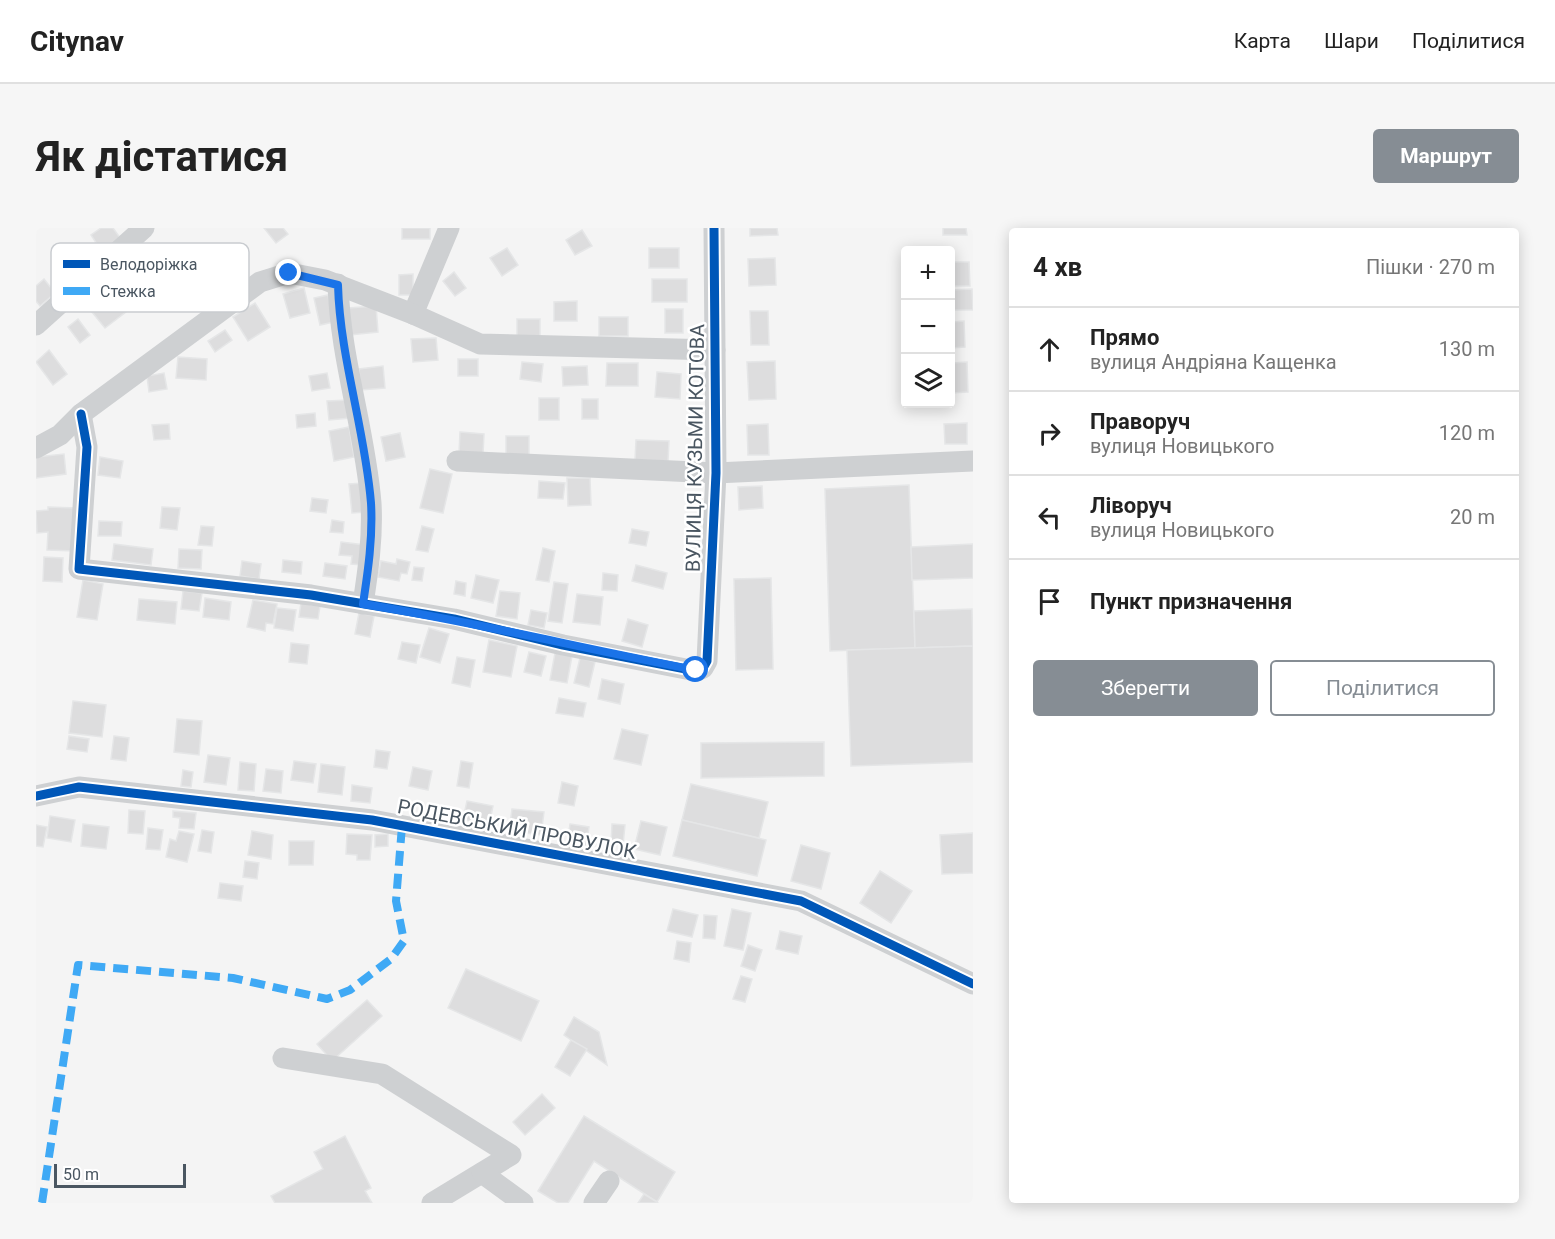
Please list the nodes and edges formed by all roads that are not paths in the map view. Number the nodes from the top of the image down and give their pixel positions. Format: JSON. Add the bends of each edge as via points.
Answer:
{"nodes":[{"id":1,"x":449,"y":228,"type":"edge"},
{"id":2,"x":714,"y":228,"type":"edge"},
{"id":3,"x":137,"y":230,"type":"edge"},
{"id":4,"x":123,"y":243,"type":"edge"},
{"id":5,"x":338,"y":285,"type":"junction"},
{"id":6,"x":249,"y":290,"type":"edge"},
{"id":7,"x":51,"y":311,"type":"edge"},
{"id":8,"x":219,"y":312,"type":"edge"},
{"id":9,"x":413,"y":314,"type":"junction"},
{"id":10,"x":36,"y":325,"type":"edge"},
{"id":11,"x":715,"y":350,"type":"junction"},
{"id":12,"x":81,"y":414,"type":"junction"},
{"id":13,"x":36,"y":448,"type":"edge"},
{"id":14,"x":458,"y":460,"type":"dead end"},
{"id":15,"x":973,"y":461,"type":"edge"},
{"id":16,"x":716,"y":473,"type":"junction"},
{"id":17,"x":363,"y":604,"type":"junction"},
{"id":18,"x":36,"y":796,"type":"edge"},
{"id":19,"x":973,"y":984,"type":"edge"},
{"id":20,"x":283,"y":1058,"type":"dead end"},
{"id":21,"x":482,"y":1173,"type":"junction"},
{"id":22,"x":609,"y":1181,"type":"dead end"},
{"id":23,"x":432,"y":1203,"type":"edge"},
{"id":24,"x":523,"y":1203,"type":"edge"},
{"id":25,"x":594,"y":1203,"type":"edge"}],
"edges":[{"from":1,"to":9,"type":"street"},
{"from":2,"to":11,"type":"street","name":"ВУЛИЦЯ КУЗЬМИ КОТОВА"},
{"from":3,"to":4,"type":"street"},
{"from":5,"to":6,"type":"street","via":[[289,273],[260,282]]},
{"from":5,"to":9,"type":"street"},
{"from":5,"to":17,"type":"street","via":[[339,318],[371,504]]},
{"from":7,"to":10,"type":"street"},
{"from":8,"to":12,"type":"street"},
{"from":9,"to":11,"type":"street","via":[[480,344]]},
{"from":11,"to":16,"type":"street","name":"ВУЛИЦЯ КУЗЬМИ КОТОВА"},
{"from":12,"to":13,"type":"street","via":[[60,435]]},
{"from":12,"to":17,"type":"street","via":[[87,447],[79,569]]},
{"from":14,"to":16,"type":"street"},
{"from":15,"to":16,"type":"street"},
{"from":16,"to":17,"type":"street","name":"ВУЛИЦЯ КУЗЬМИ КОТОВА","via":[[707,661],[703,668],[696,670],[563,645],[454,618]]},
{"from":18,"to":19,"type":"street","name":"РОДЕВСЬКИЙ ПРОВУЛОК","via":[[79,787],[372,820],[801,901]]},
{"from":20,"to":21,"type":"street","via":[[382,1074],[511,1155]]},
{"from":21,"to":23,"type":"street"},
{"from":21,"to":24,"type":"street"},
{"from":22,"to":25,"type":"street"}]}
